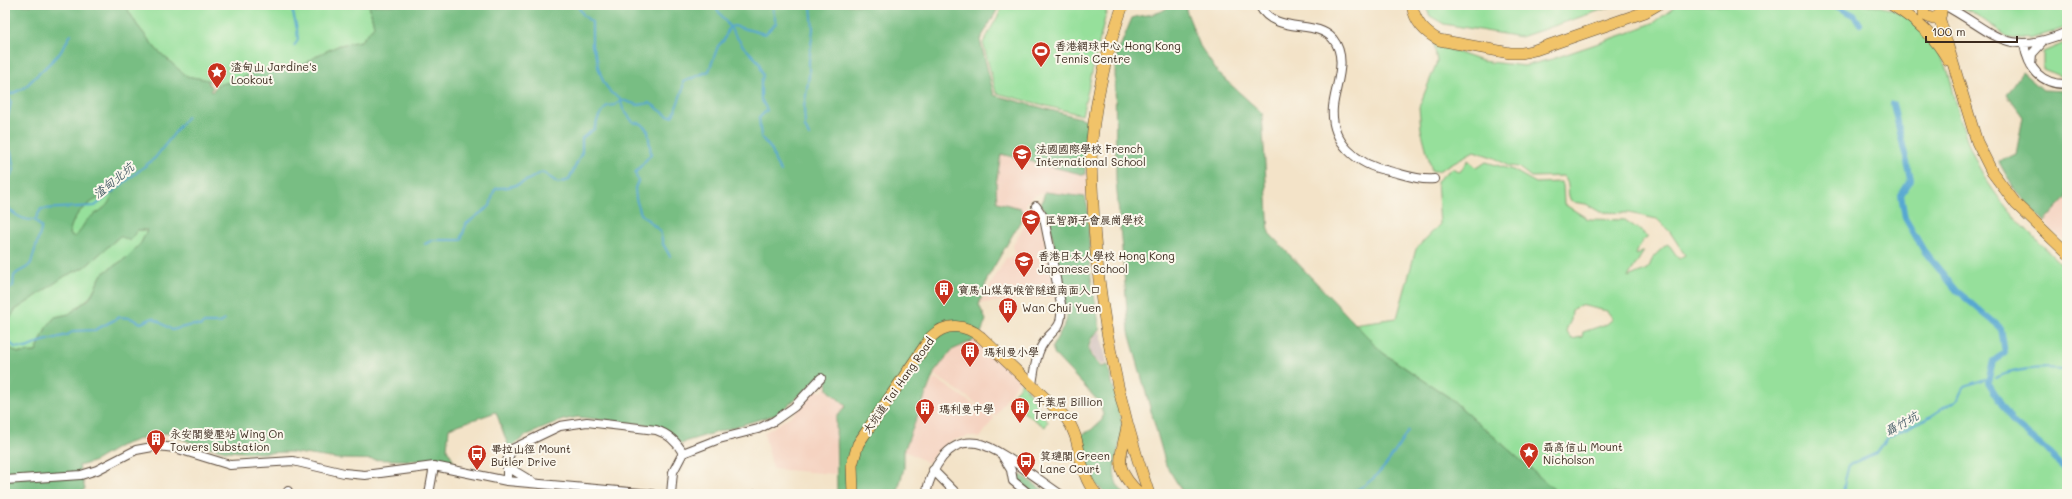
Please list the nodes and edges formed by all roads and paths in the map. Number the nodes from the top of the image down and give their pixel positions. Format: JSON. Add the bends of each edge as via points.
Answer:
{"nodes":[{"id":1,"x":1123,"y":5,"type":"edge"},
{"id":2,"x":1259,"y":5,"type":"edge"},
{"id":3,"x":1412,"y":5,"type":"edge"},
{"id":4,"x":1657,"y":5,"type":"edge"},
{"id":5,"x":1893,"y":5,"type":"edge"},
{"id":6,"x":1924,"y":5,"type":"edge"},
{"id":7,"x":1937,"y":13,"type":"edge"},
{"id":8,"x":2067,"y":32,"type":"edge"},
{"id":9,"x":2046,"y":40,"type":"junction"},
{"id":10,"x":2024,"y":44,"type":"junction"},
{"id":11,"x":2032,"y":69,"type":"junction"},
{"id":12,"x":1957,"y":76,"type":"junction"},
{"id":13,"x":2067,"y":84,"type":"edge"},
{"id":14,"x":1434,"y":179,"type":"dead end"},
{"id":15,"x":1036,"y":206,"type":"dead end"},
{"id":16,"x":2067,"y":253,"type":"edge"},
{"id":17,"x":821,"y":378,"type":"dead end"},
{"id":18,"x":1032,"y":385,"type":"junction"},
{"id":19,"x":1128,"y":425,"type":"junction"},
{"id":20,"x":683,"y":453,"type":"junction"},
{"id":21,"x":1000,"y":454,"type":"junction"},
{"id":22,"x":1136,"y":454,"type":"junction"},
{"id":23,"x":1121,"y":459,"type":"junction"},
{"id":24,"x":434,"y":466,"type":"junction"},
{"id":25,"x":508,"y":467,"type":"junction"},
{"id":26,"x":1020,"y":468,"type":"junction"},
{"id":27,"x":933,"y":470,"type":"junction"},
{"id":28,"x":5,"y":480,"type":"edge"},
{"id":29,"x":507,"y":481,"type":"junction"},
{"id":30,"x":929,"y":482,"type":"junction"},
{"id":31,"x":535,"y":483,"type":"junction"},
{"id":32,"x":1016,"y":485,"type":"junction"},
{"id":33,"x":954,"y":491,"type":"edge"},
{"id":34,"x":630,"y":493,"type":"edge"},
{"id":35,"x":429,"y":494,"type":"edge"},
{"id":36,"x":652,"y":494,"type":"edge"},
{"id":37,"x":671,"y":494,"type":"edge"},
{"id":38,"x":757,"y":494,"type":"edge"},
{"id":39,"x":774,"y":494,"type":"edge"},
{"id":40,"x":853,"y":494,"type":"edge"},
{"id":41,"x":926,"y":494,"type":"edge"},
{"id":42,"x":1029,"y":494,"type":"edge"},
{"id":43,"x":1060,"y":494,"type":"edge"},
{"id":44,"x":1096,"y":494,"type":"edge"},
{"id":45,"x":1140,"y":494,"type":"edge"},
{"id":46,"x":1149,"y":494,"type":"edge"}],
"edges":[{"from":1,"to":19,"type":"main road","via":[[1109,53],[1094,122],[1091,162],[1093,229],[1103,308]]},
{"from":2,"to":14,"type":"street","via":[[1274,21],[1323,32],[1335,43],[1340,66],[1333,119],[1339,139],[1346,149],[1372,168]]},
{"from":3,"to":4,"type":"main road","via":[[1419,24],[1439,40],[1515,53],[1535,50],[1645,12]]},
{"from":5,"to":7,"type":"main road"},
{"from":5,"to":12,"type":"main road","via":[[1926,31],[1945,55]]},
{"from":6,"to":7,"type":"main road","via":[[1923,11]]},
{"from":7,"to":10,"type":"street","via":[[1950,13],[1968,18],[2001,40]]},
{"from":7,"to":12,"type":"main road"},
{"from":8,"to":9,"type":"street"},
{"from":9,"to":10,"type":"street"},
{"from":9,"to":11,"type":"street","via":[[2035,48],[2032,54]]},
{"from":10,"to":11,"type":"street","via":[[2027,60]]},
{"from":11,"to":13,"type":"street","via":[[2048,81]]},
{"from":12,"to":16,"type":"main road","via":[[1977,142],[1992,172],[2016,204]]},
{"from":15,"to":18,"type":"street","via":[[1044,218],[1062,316],[1060,325],[1041,347]]},
{"from":17,"to":20,"type":"street","via":[[794,407],[774,421],[758,429],[719,439]]},
{"from":18,"to":40,"type":"main road","name":"大坑道 Tai Hang Road","via":[[973,331],[956,326],[940,330],[929,340],[861,438],[852,465]]},
{"from":18,"to":44,"type":"main road","name":"大坑道 Tai Hang Road","via":[[1063,414],[1072,428],[1077,439],[1082,470]]},
{"from":19,"to":22,"type":"main road"},
{"from":19,"to":23,"type":"main road"},
{"from":20,"to":25,"type":"street","via":[[678,443],[656,430],[577,422],[560,426],[518,445],[509,455]]},
{"from":20,"to":37,"type":"street","via":[[673,472]]},
{"from":21,"to":26,"type":"street"},
{"from":21,"to":27,"type":"street","via":[[977,443],[965,444],[950,450]]},
{"from":21,"to":32,"type":"street","via":[[1011,470],[1012,480]]},
{"from":22,"to":23,"type":"main road","via":[[1129,452]]},
{"from":22,"to":46,"type":"main road"},
{"from":23,"to":45,"type":"main road","via":[[1122,474]]},
{"from":24,"to":28,"type":"street","via":[[354,474],[293,461],[224,464],[175,448],[158,446],[136,450],[97,470],[81,475]]},
{"from":24,"to":29,"type":"street"},
{"from":24,"to":35,"type":"street"},
{"from":25,"to":29,"type":"street"},
{"from":25,"to":31,"type":"street"},
{"from":26,"to":32,"type":"street","via":[[1014,478]]},
{"from":26,"to":43,"type":"street"},
{"from":27,"to":30,"type":"street"},
{"from":27,"to":33,"type":"street"},
{"from":29,"to":31,"type":"street"},
{"from":30,"to":33,"type":"street","via":[[940,483]]},
{"from":30,"to":41,"type":"street"},
{"from":31,"to":34,"type":"street"},
{"from":32,"to":42,"type":"street"},
{"from":34,"to":36,"type":"street"},
{"from":38,"to":39,"type":"street"}]}
